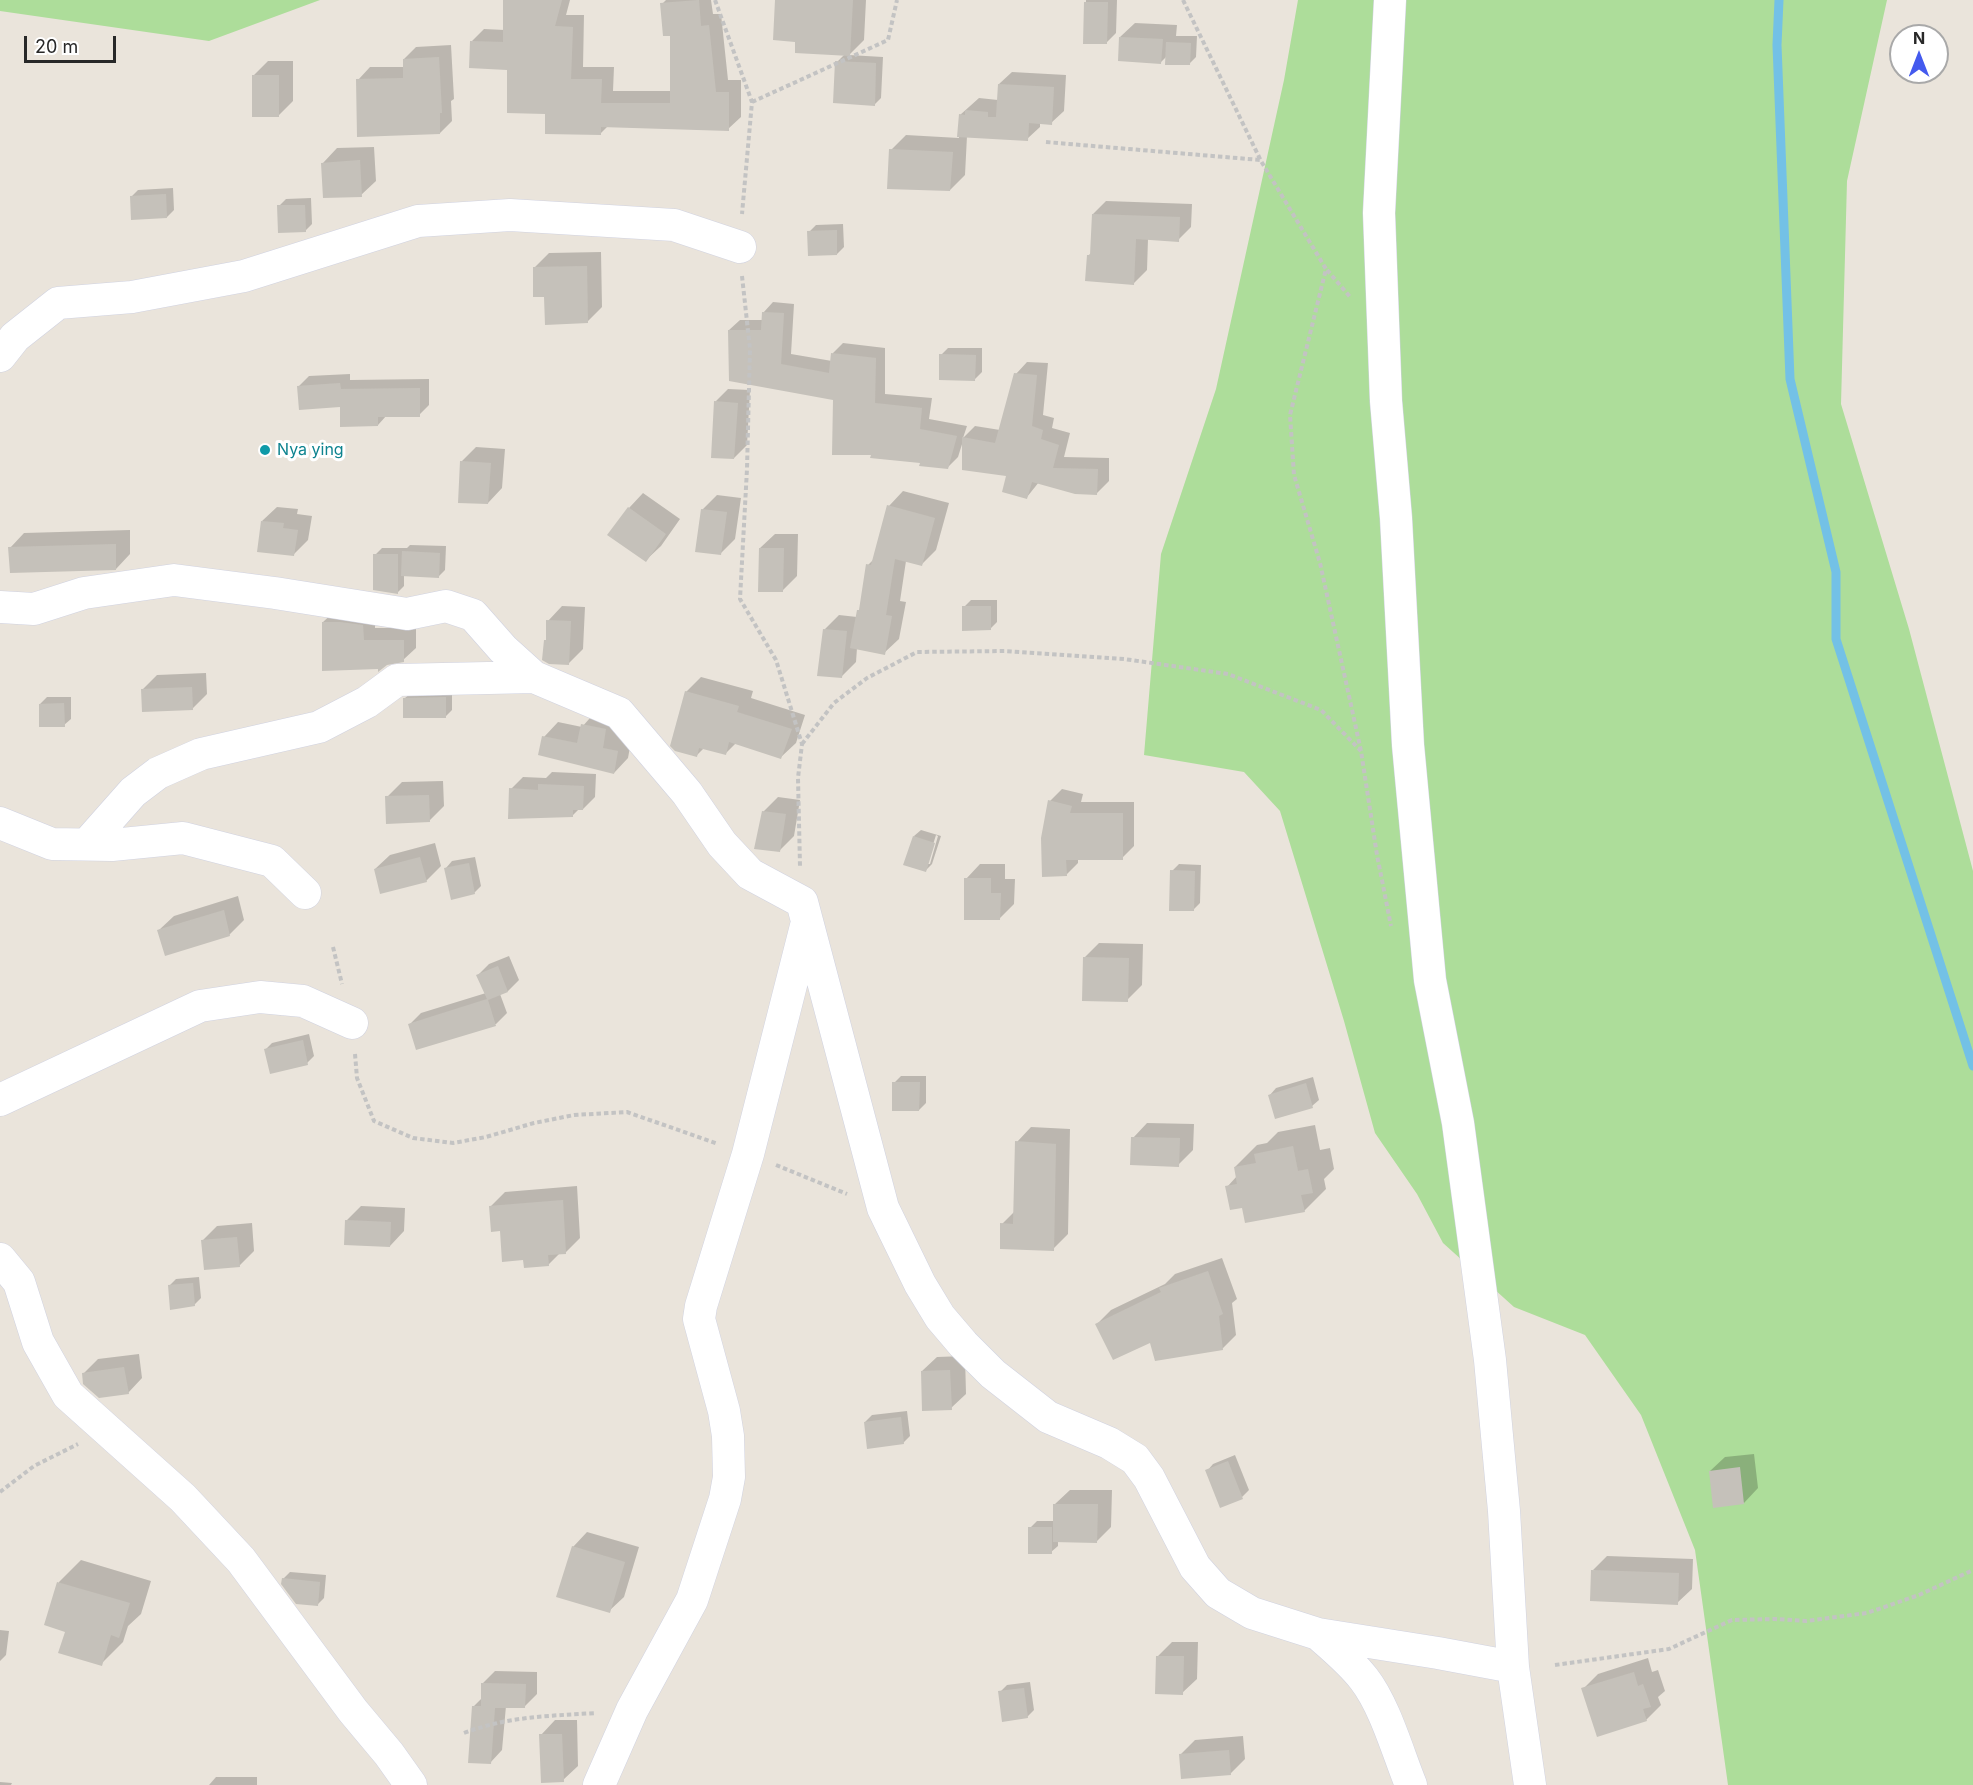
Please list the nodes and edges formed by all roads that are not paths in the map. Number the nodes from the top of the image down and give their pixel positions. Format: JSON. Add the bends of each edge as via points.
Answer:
{"nodes":[{"id":1,"x":1390,"y":0,"type":"edge"},
{"id":2,"x":740,"y":247,"type":"road end"},
{"id":3,"x":0,"y":357,"type":"edge"},
{"id":4,"x":0,"y":607,"type":"edge"},
{"id":5,"x":534,"y":677,"type":"junction"},
{"id":6,"x":0,"y":823,"type":"edge"},
{"id":7,"x":87,"y":844,"type":"junction"},
{"id":8,"x":305,"y":893,"type":"dead end"},
{"id":9,"x":805,"y":912,"type":"junction"},
{"id":10,"x":352,"y":1023,"type":"road end"},
{"id":11,"x":0,"y":1100,"type":"edge"},
{"id":12,"x":0,"y":1259,"type":"edge"},
{"id":13,"x":1318,"y":1634,"type":"junction"},
{"id":14,"x":1513,"y":1667,"type":"junction"},
{"id":15,"x":411,"y":1785,"type":"edge"},
{"id":16,"x":599,"y":1785,"type":"edge"},
{"id":17,"x":1412,"y":1785,"type":"edge"},
{"id":18,"x":1530,"y":1785,"type":"edge"}],
"edges":[{"from":1,"to":14,"type":"street","via":[[1379,213],[1386,401],[1408,745],[1430,981],[1458,1123],[1490,1360]]},
{"from":2,"to":3,"type":"street","via":[[675,225],[510,215],[418,221],[244,276],[132,297],[58,303],[15,337]]},
{"from":4,"to":5,"type":"street","via":[[34,609],[84,593],[174,580],[407,614],[446,606],[473,615]]},
{"from":5,"to":7,"type":"street","via":[[398,680],[319,728],[201,754],[158,773],[133,792]]},
{"from":5,"to":9,"type":"street","via":[[620,713],[687,793],[722,844],[750,874]]},
{"from":6,"to":7,"type":"street","via":[[52,844]]},
{"from":7,"to":8,"type":"street","via":[[183,838],[272,861]]},
{"from":9,"to":13,"type":"street","via":[[883,1208],[940,1317],[1001,1380],[1048,1417],[1109,1443],[1135,1459],[1149,1478],[1195,1567],[1218,1593],[1252,1613]]},
{"from":9,"to":16,"type":"street","via":[[748,1154],[699,1319],[728,1436],[725,1499],[692,1600],[632,1710]]},
{"from":10,"to":11,"type":"street","via":[[303,1001],[260,997],[200,1006]]},
{"from":12,"to":15,"type":"street","via":[[18,1282],[38,1342],[68,1395],[183,1498],[241,1560]]},
{"from":13,"to":14,"type":"street"},
{"from":13,"to":17,"type":"street","via":[[1354,1666],[1376,1698]]},
{"from":14,"to":18,"type":"street"}]}
